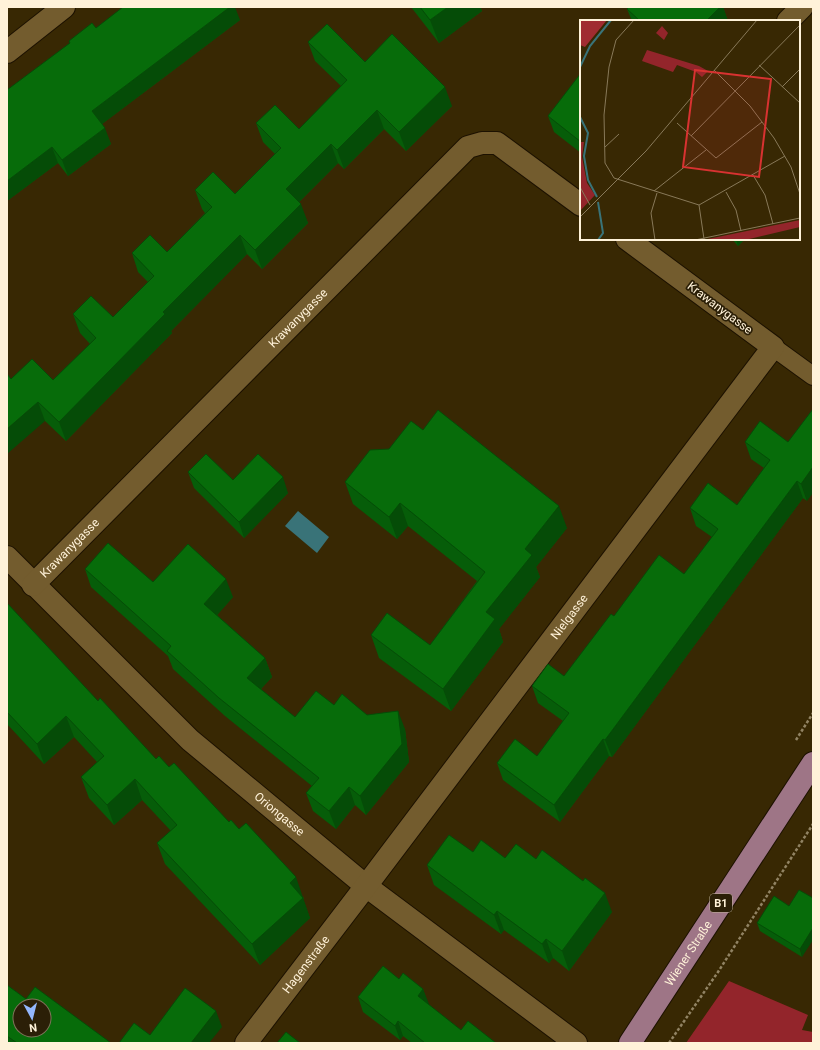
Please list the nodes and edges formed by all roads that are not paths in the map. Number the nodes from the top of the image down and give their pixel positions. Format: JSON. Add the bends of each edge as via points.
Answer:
{"nodes":[{"id":1,"x":802,"y":7,"type":"edge"},
{"id":2,"x":62,"y":8,"type":"edge"},
{"id":3,"x":789,"y":20,"type":"edge"},
{"id":4,"x":7,"y":52,"type":"edge"},
{"id":5,"x":580,"y":204,"type":"edge"},
{"id":6,"x":628,"y":240,"type":"edge"},
{"id":7,"x":773,"y":347,"type":"junction"},
{"id":8,"x":813,"y":376,"type":"edge"},
{"id":9,"x":7,"y":557,"type":"edge"},
{"id":10,"x":33,"y":585,"type":"junction"},
{"id":11,"x":813,"y":763,"type":"edge"},
{"id":12,"x":366,"y":886,"type":"junction"},
{"id":13,"x":246,"y":1043,"type":"edge"},
{"id":14,"x":576,"y":1043,"type":"edge"},
{"id":15,"x":630,"y":1043,"type":"edge"}],
"edges":[{"from":1,"to":3,"type":"street"},
{"from":2,"to":4,"type":"street"},
{"from":5,"to":10,"type":"street","name":"Krawanygasse","via":[[497,143],[482,142],[468,147]]},
{"from":6,"to":7,"type":"street","name":"Krawanygasse"},
{"from":7,"to":8,"type":"lane","name":"Krawanygasse"},
{"from":7,"to":12,"type":"street","name":"Nielgasse"},
{"from":9,"to":10,"type":"street","name":"Oriongasse"},
{"from":10,"to":12,"type":"street","name":"Oriongasse","via":[[190,740]]},
{"from":11,"to":15,"type":"main road","name":"Wiener Straße","number":"B1"},
{"from":12,"to":13,"type":"street","name":"Hagenstraße"},
{"from":12,"to":14,"type":"street","name":"Oriongasse"}]}
